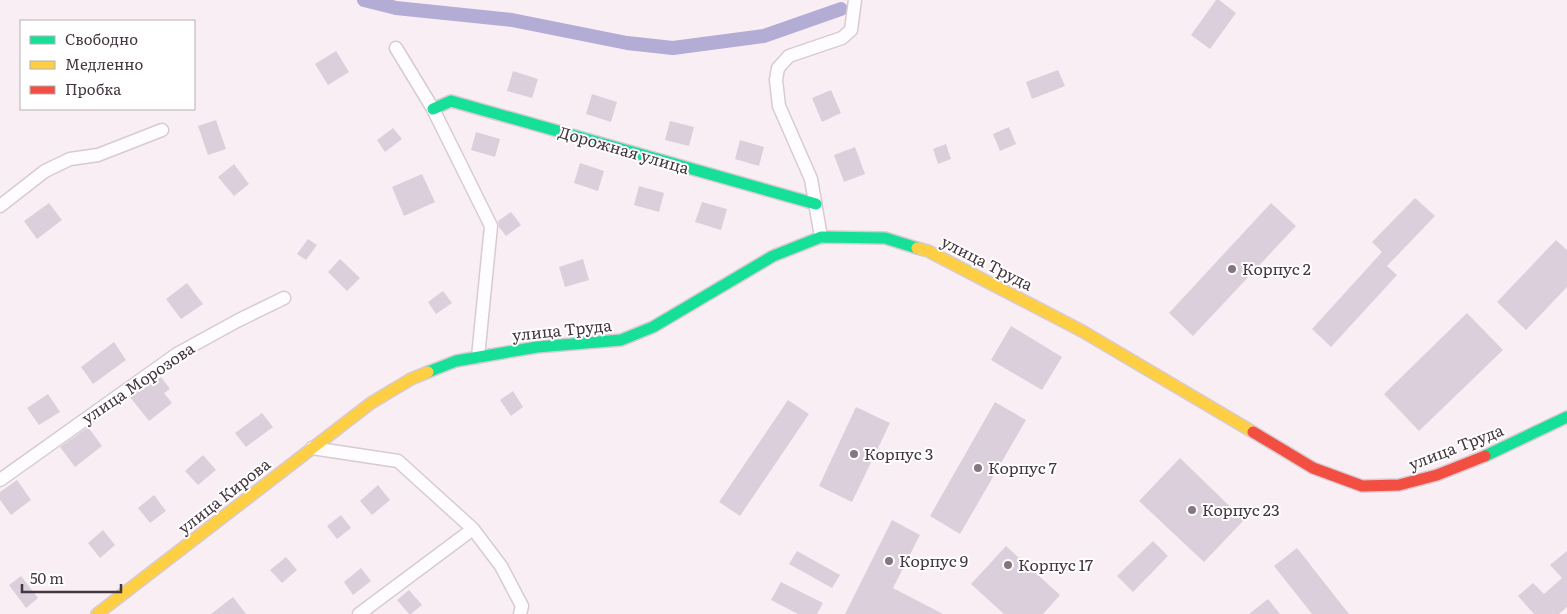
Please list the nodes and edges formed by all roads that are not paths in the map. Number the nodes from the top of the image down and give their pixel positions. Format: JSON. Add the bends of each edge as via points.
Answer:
{"nodes":[{"id":1,"x":855,"y":0,"type":"edge"},
{"id":2,"x":396,"y":48,"type":"dead end"},
{"id":3,"x":433,"y":110,"type":"junction"},
{"id":4,"x":162,"y":130,"type":"dead end"},
{"id":5,"x":816,"y":204,"type":"junction"},
{"id":6,"x":0,"y":206,"type":"edge"},
{"id":7,"x":821,"y":237,"type":"junction"},
{"id":8,"x":284,"y":298,"type":"dead end"},
{"id":9,"x":478,"y":357,"type":"junction"},
{"id":10,"x":370,"y":403,"type":"joint"},
{"id":11,"x":1567,"y":416,"type":"edge"},
{"id":12,"x":312,"y":448,"type":"junction"},
{"id":13,"x":0,"y":480,"type":"edge"},
{"id":14,"x":473,"y":528,"type":"junction"},
{"id":15,"x":97,"y":614,"type":"edge"},
{"id":16,"x":359,"y":614,"type":"edge"},
{"id":17,"x":520,"y":614,"type":"edge"}],
"edges":[{"from":1,"to":5,"type":"street","via":[[851,30],[842,38],[789,56],[778,68],[779,106],[811,178]]},
{"from":2,"to":3,"type":"street"},
{"from":3,"to":5,"type":"street","name":"Дорожная улица","via":[[451,101]]},
{"from":3,"to":9,"type":"street","via":[[491,226]]},
{"from":4,"to":6,"type":"street","via":[[98,155],[70,159],[45,171]]},
{"from":5,"to":7,"type":"street"},
{"from":7,"to":9,"type":"street","name":"улица Труда","via":[[773,256],[654,327],[621,340],[537,347]]},
{"from":7,"to":11,"type":"street","name":"улица Труда","via":[[884,238],[928,251],[1082,330],[1314,468],[1362,486],[1399,485],[1437,475]]},
{"from":8,"to":13,"type":"street","name":"улица Морозова","via":[[176,354]]},
{"from":9,"to":10,"type":"street","name":"улица Труда","via":[[456,360],[411,379]]},
{"from":10,"to":12,"type":"street","name":"улица Кирова"},
{"from":12,"to":14,"type":"street","via":[[398,461]]},
{"from":12,"to":15,"type":"street","name":"улица Кирова"},
{"from":14,"to":16,"type":"street"},
{"from":14,"to":17,"type":"street","via":[[501,566],[522,606]]}]}
